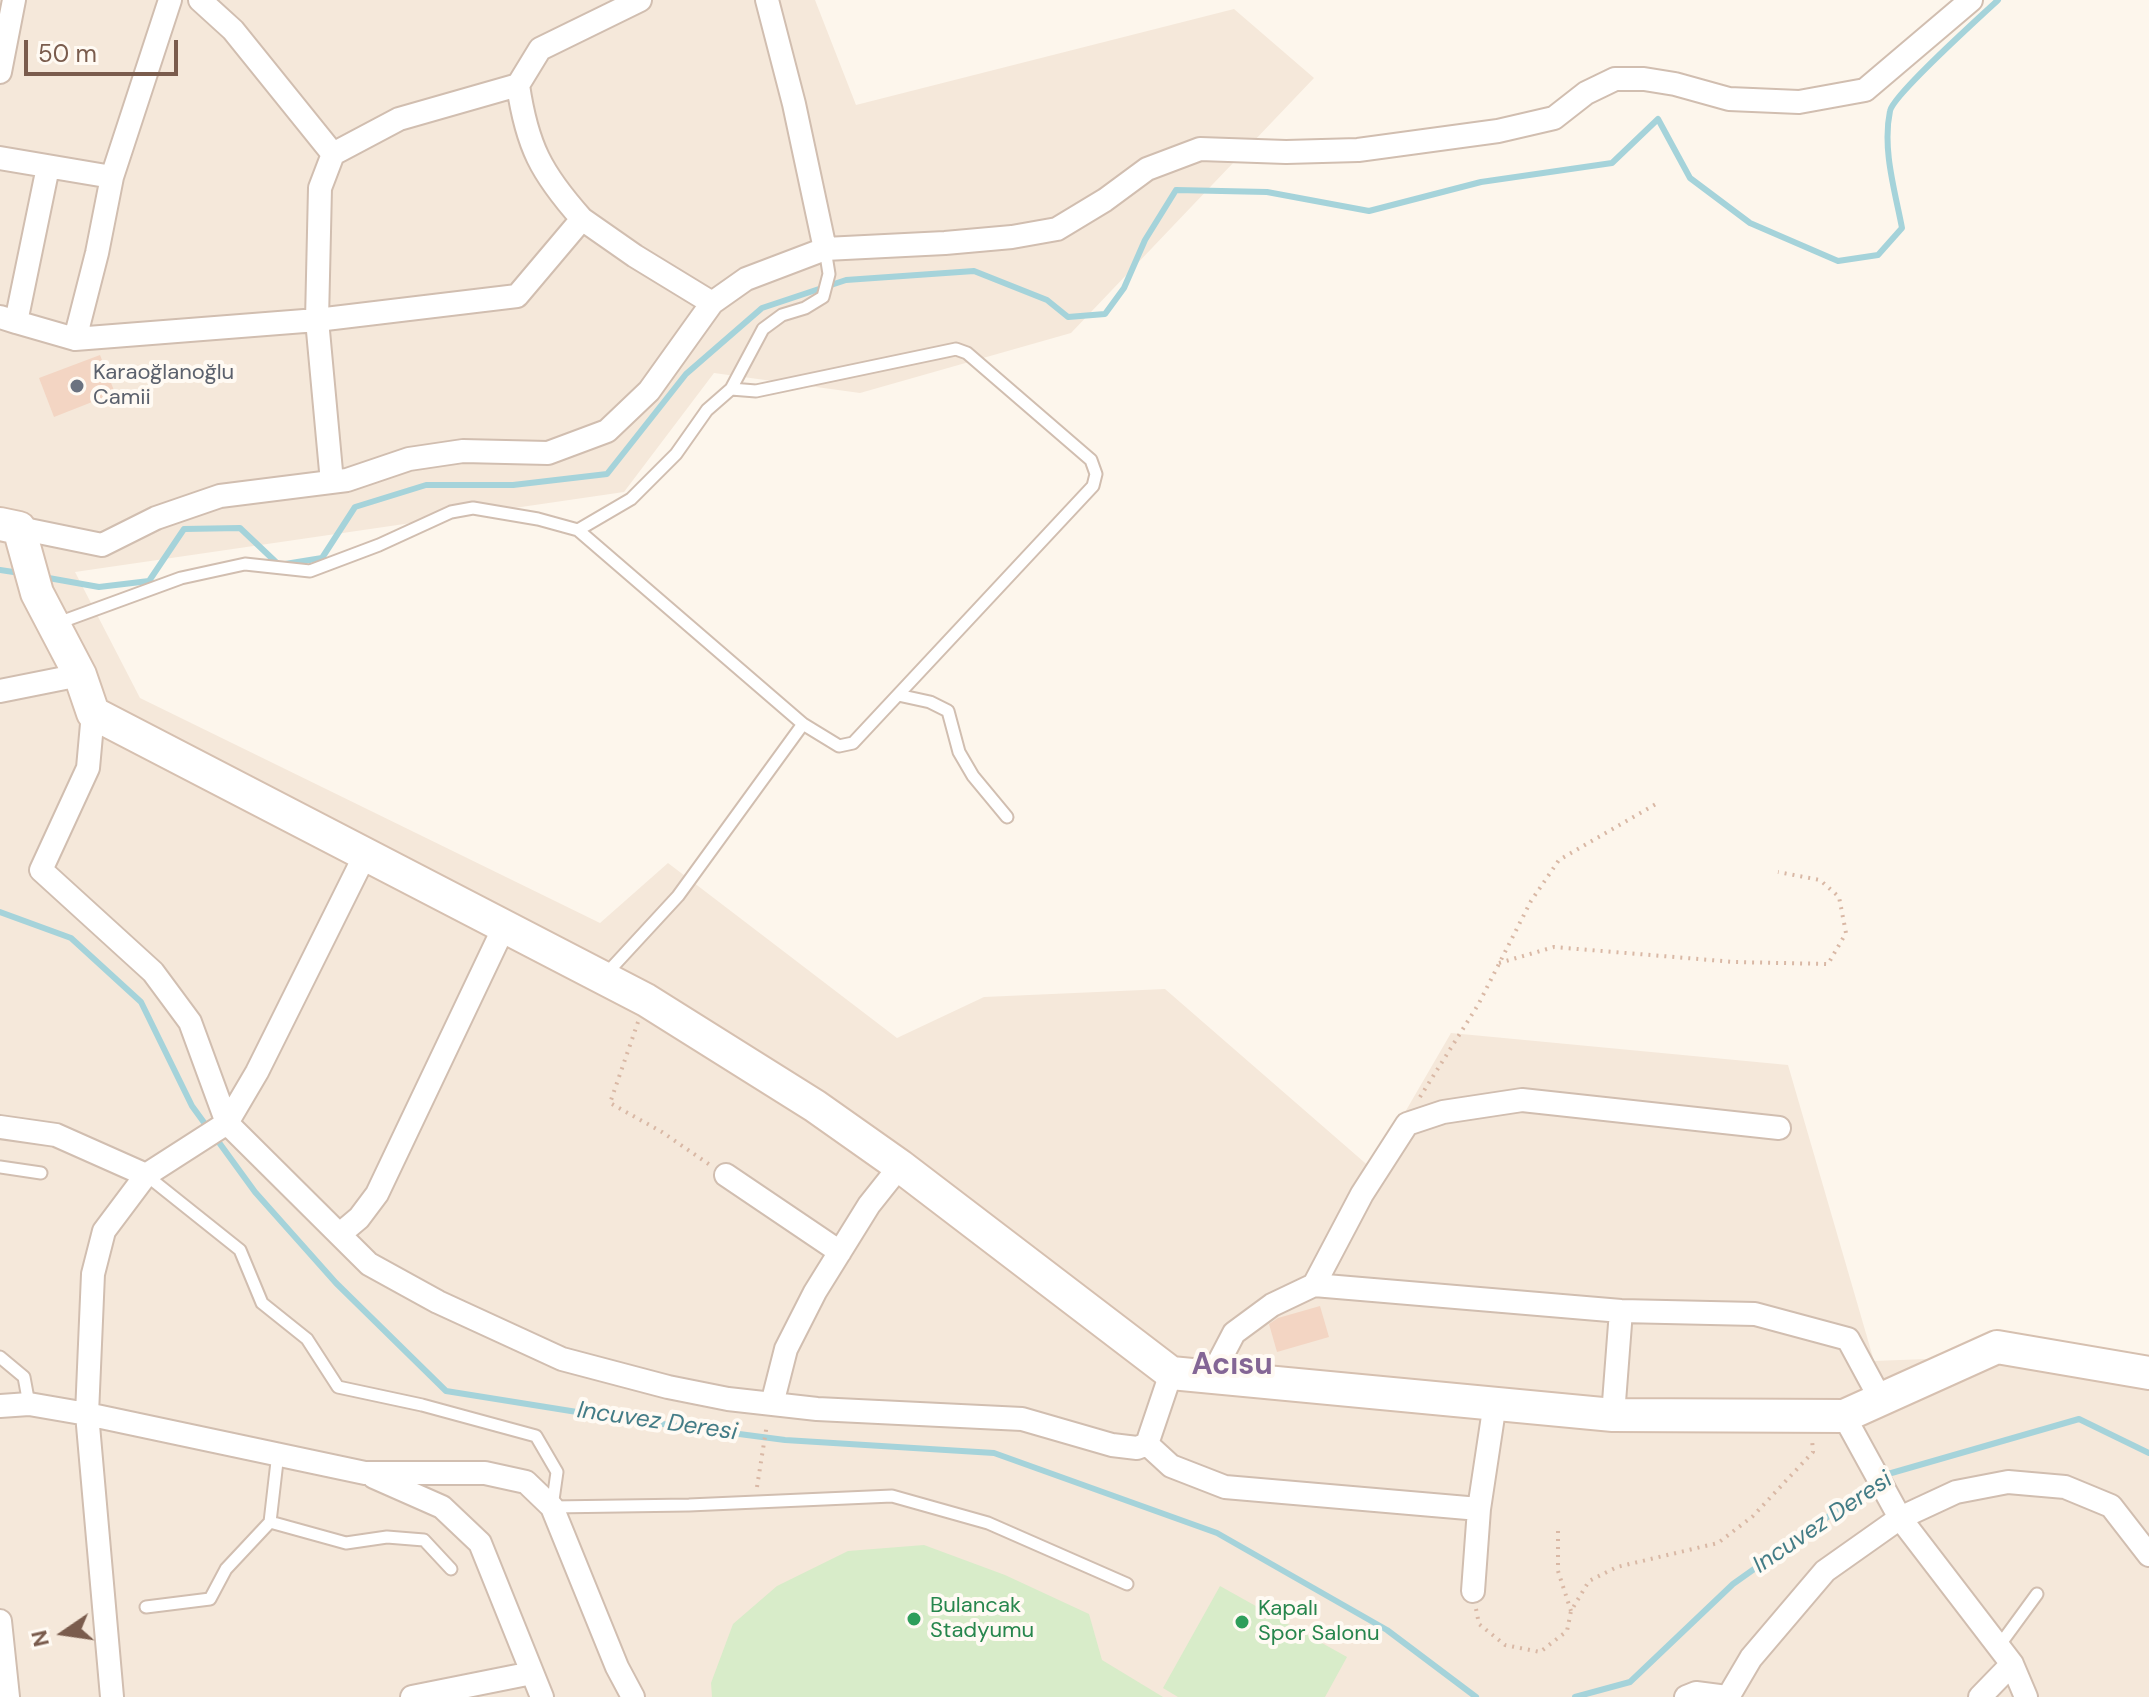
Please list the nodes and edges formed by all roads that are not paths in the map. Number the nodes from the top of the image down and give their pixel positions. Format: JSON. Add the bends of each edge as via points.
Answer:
{"nodes":[{"id":1,"x":14,"y":0,"type":"edge"},
{"id":2,"x":170,"y":0,"type":"edge"},
{"id":3,"x":200,"y":0,"type":"edge"},
{"id":4,"x":640,"y":0,"type":"edge"},
{"id":5,"x":767,"y":0,"type":"edge"},
{"id":6,"x":1971,"y":0,"type":"edge"},
{"id":7,"x":0,"y":72,"type":"edge"},
{"id":8,"x":518,"y":85,"type":"junction"},
{"id":9,"x":333,"y":154,"type":"junction"},
{"id":10,"x":0,"y":158,"type":"edge"},
{"id":11,"x":48,"y":167,"type":"junction"},
{"id":12,"x":112,"y":177,"type":"junction"},
{"id":13,"x":582,"y":219,"type":"junction"},
{"id":14,"x":825,"y":249,"type":"junction"},
{"id":15,"x":712,"y":303,"type":"junction"},
{"id":16,"x":8,"y":319,"type":"edge"},
{"id":17,"x":317,"y":320,"type":"junction"},
{"id":18,"x":75,"y":339,"type":"junction"},
{"id":19,"x":731,"y":389,"type":"junction"},
{"id":20,"x":332,"y":482,"type":"junction"},
{"id":21,"x":9,"y":526,"type":"edge"},
{"id":22,"x":578,"y":530,"type":"junction"},
{"id":23,"x":54,"y":625,"type":"junction"},
{"id":24,"x":80,"y":675,"type":"junction"},
{"id":25,"x":0,"y":691,"type":"edge"},
{"id":26,"x":898,"y":695,"type":"junction"},
{"id":27,"x":93,"y":713,"type":"junction"},
{"id":28,"x":803,"y":724,"type":"junction"},
{"id":29,"x":1007,"y":817,"type":"dead end"},
{"id":30,"x":366,"y":853,"type":"junction"},
{"id":31,"x":504,"y":927,"type":"junction"},
{"id":32,"x":603,"y":978,"type":"junction"},
{"id":33,"x":227,"y":1123,"type":"junction"},
{"id":34,"x":0,"y":1127,"type":"edge"},
{"id":35,"x":1779,"y":1128,"type":"dead end"},
{"id":36,"x":900,"y":1166,"type":"junction"},
{"id":37,"x":0,"y":1167,"type":"edge"},
{"id":38,"x":41,"y":1173,"type":"dead end"},
{"id":39,"x":146,"y":1175,"type":"junction"},
{"id":40,"x":726,"y":1175,"type":"road end"},
{"id":41,"x":340,"y":1234,"type":"junction"},
{"id":42,"x":840,"y":1252,"type":"junction"},
{"id":43,"x":1314,"y":1285,"type":"junction"},
{"id":44,"x":1621,"y":1311,"type":"junction"},
{"id":45,"x":0,"y":1357,"type":"edge"},
{"id":46,"x":1171,"y":1373,"type":"junction"},
{"id":47,"x":2149,"y":1373,"type":"edge"},
{"id":48,"x":1211,"y":1377,"type":"junction"},
{"id":49,"x":1881,"y":1400,"type":"junction"},
{"id":50,"x":1495,"y":1403,"type":"junction"},
{"id":51,"x":29,"y":1404,"type":"junction"},
{"id":52,"x":0,"y":1406,"type":"edge"},
{"id":53,"x":770,"y":1411,"type":"junction"},
{"id":54,"x":87,"y":1414,"type":"junction"},
{"id":55,"x":1613,"y":1415,"type":"junction"},
{"id":56,"x":1844,"y":1416,"type":"junction"},
{"id":57,"x":1147,"y":1444,"type":"junction"},
{"id":58,"x":278,"y":1453,"type":"junction"},
{"id":59,"x":365,"y":1473,"type":"junction"},
{"id":60,"x":552,"y":1507,"type":"junction"},
{"id":61,"x":1479,"y":1509,"type":"junction"},
{"id":62,"x":1900,"y":1518,"type":"junction"},
{"id":63,"x":270,"y":1522,"type":"junction"},
{"id":64,"x":2149,"y":1555,"type":"edge"},
{"id":65,"x":451,"y":1569,"type":"dead end"},
{"id":66,"x":1127,"y":1584,"type":"dead end"},
{"id":67,"x":1473,"y":1591,"type":"road end"},
{"id":68,"x":2037,"y":1594,"type":"dead end"},
{"id":69,"x":146,"y":1607,"type":"dead end"},
{"id":70,"x":0,"y":1621,"type":"edge"},
{"id":71,"x":2006,"y":1655,"type":"junction"},
{"id":72,"x":532,"y":1673,"type":"junction"},
{"id":73,"x":8,"y":1697,"type":"edge"},
{"id":74,"x":112,"y":1697,"type":"edge"},
{"id":75,"x":412,"y":1697,"type":"edge"},
{"id":76,"x":542,"y":1697,"type":"edge"},
{"id":77,"x":633,"y":1697,"type":"edge"},
{"id":78,"x":1686,"y":1697,"type":"edge"},
{"id":79,"x":1727,"y":1697,"type":"edge"},
{"id":80,"x":1980,"y":1697,"type":"edge"},
{"id":81,"x":2026,"y":1697,"type":"edge"}],
"edges":[{"from":1,"to":7,"type":"street"},
{"from":2,"to":12,"type":"street"},
{"from":3,"to":9,"type":"street","via":[[233,30]]},
{"from":4,"to":8,"type":"street","via":[[540,49]]},
{"from":5,"to":14,"type":"street"},
{"from":6,"to":14,"type":"street","via":[[1865,90],[1799,102],[1729,99],[1675,84],[1615,79],[1554,118],[1498,131],[1358,150],[1200,149],[1147,169],[1057,229],[945,243]]},
{"from":8,"to":9,"type":"street","via":[[399,119]]},
{"from":8,"to":13,"type":"street","via":[[524,127],[542,167]]},
{"from":9,"to":17,"type":"street","via":[[320,188]]},
{"from":10,"to":11,"type":"street"},
{"from":11,"to":12,"type":"street"},
{"from":11,"to":16,"type":"street"},
{"from":12,"to":18,"type":"street"},
{"from":13,"to":15,"type":"street"},
{"from":13,"to":17,"type":"street","via":[[517,296]]},
{"from":14,"to":15,"type":"street","via":[[746,279]]},
{"from":14,"to":19,"type":"lane","via":[[829,274],[823,297],[763,329]]},
{"from":15,"to":20,"type":"street","via":[[649,391],[607,431],[548,453],[463,451],[409,459]]},
{"from":16,"to":18,"type":"street"},
{"from":17,"to":18,"type":"street"},
{"from":17,"to":20,"type":"street"},
{"from":19,"to":22,"type":"lane","via":[[631,499]]},
{"from":19,"to":26,"type":"lane","via":[[756,391],[956,349],[1091,460],[1093,486]]},
{"from":20,"to":21,"type":"street","via":[[220,496],[156,518],[102,545]]},
{"from":21,"to":23,"type":"street"},
{"from":22,"to":23,"type":"lane","via":[[473,508],[451,512],[310,571],[245,564],[181,578]]},
{"from":22,"to":28,"type":"lane"},
{"from":23,"to":24,"type":"street"},
{"from":24,"to":25,"type":"street"},
{"from":24,"to":27,"type":"street"},
{"from":26,"to":28,"type":"lane","via":[[853,743],[839,746]]},
{"from":26,"to":29,"type":"lane","via":[[948,711],[959,752]]},
{"from":27,"to":30,"type":"street"},
{"from":27,"to":33,"type":"street","via":[[88,768],[41,870],[153,972],[190,1022]]},
{"from":28,"to":32,"type":"lane","via":[[678,896]]},
{"from":30,"to":31,"type":"street"},
{"from":30,"to":33,"type":"street"},
{"from":31,"to":32,"type":"street"},
{"from":31,"to":41,"type":"street","via":[[377,1194]]},
{"from":32,"to":36,"type":"street","via":[[815,1106]]},
{"from":33,"to":39,"type":"street"},
{"from":33,"to":41,"type":"street"},
{"from":34,"to":39,"type":"street","via":[[56,1135]]},
{"from":35,"to":43,"type":"street","via":[[1522,1100],[1443,1112],[1407,1124]]},
{"from":36,"to":42,"type":"street"},
{"from":36,"to":46,"type":"street"},
{"from":37,"to":38,"type":"lane"},
{"from":39,"to":54,"type":"street","via":[[104,1231],[93,1274]]},
{"from":39,"to":60,"type":"lane","via":[[240,1250],[262,1303],[307,1339],[338,1387],[536,1436],[557,1472]]},
{"from":40,"to":42,"type":"street"},
{"from":41,"to":53,"type":"street","via":[[369,1264],[562,1359]]},
{"from":42,"to":53,"type":"street","via":[[786,1349]]},
{"from":43,"to":44,"type":"street"},
{"from":43,"to":48,"type":"street","via":[[1272,1305],[1234,1333]]},
{"from":44,"to":49,"type":"street","via":[[1755,1314],[1848,1339]]},
{"from":44,"to":55,"type":"street"},
{"from":45,"to":51,"type":"lane","via":[[24,1377]]},
{"from":46,"to":48,"type":"street"},
{"from":46,"to":57,"type":"street"},
{"from":47,"to":49,"type":"street","via":[[1997,1347]]},
{"from":48,"to":50,"type":"street"},
{"from":49,"to":56,"type":"street"},
{"from":50,"to":55,"type":"street"},
{"from":50,"to":61,"type":"street"},
{"from":51,"to":52,"type":"street"},
{"from":51,"to":54,"type":"street"},
{"from":53,"to":57,"type":"street","via":[[1022,1419],[1112,1445]]},
{"from":54,"to":58,"type":"street"},
{"from":54,"to":74,"type":"street"},
{"from":55,"to":56,"type":"street"},
{"from":56,"to":62,"type":"street"},
{"from":57,"to":61,"type":"street","via":[[1171,1466],[1225,1487]]},
{"from":58,"to":59,"type":"street"},
{"from":58,"to":63,"type":"lane"},
{"from":59,"to":60,"type":"street","via":[[485,1473],[526,1482]]},
{"from":59,"to":72,"type":"street","via":[[442,1507],[480,1543]]},
{"from":60,"to":66,"type":"lane","via":[[892,1496],[988,1523]]},
{"from":60,"to":77,"type":"street"},
{"from":61,"to":67,"type":"street"},
{"from":62,"to":64,"type":"street","via":[[1956,1492],[2008,1482],[2065,1487],[2111,1506]]},
{"from":62,"to":71,"type":"street"},
{"from":62,"to":79,"type":"street","via":[[1825,1571],[1751,1658]]},
{"from":63,"to":65,"type":"lane","via":[[346,1543],[387,1537],[424,1540]]},
{"from":63,"to":69,"type":"lane","via":[[226,1569],[210,1599]]},
{"from":68,"to":71,"type":"lane"},
{"from":70,"to":73,"type":"street"},
{"from":71,"to":80,"type":"street"},
{"from":71,"to":81,"type":"street"},
{"from":72,"to":75,"type":"street"},
{"from":72,"to":76,"type":"street"},
{"from":78,"to":79,"type":"street"}]}
